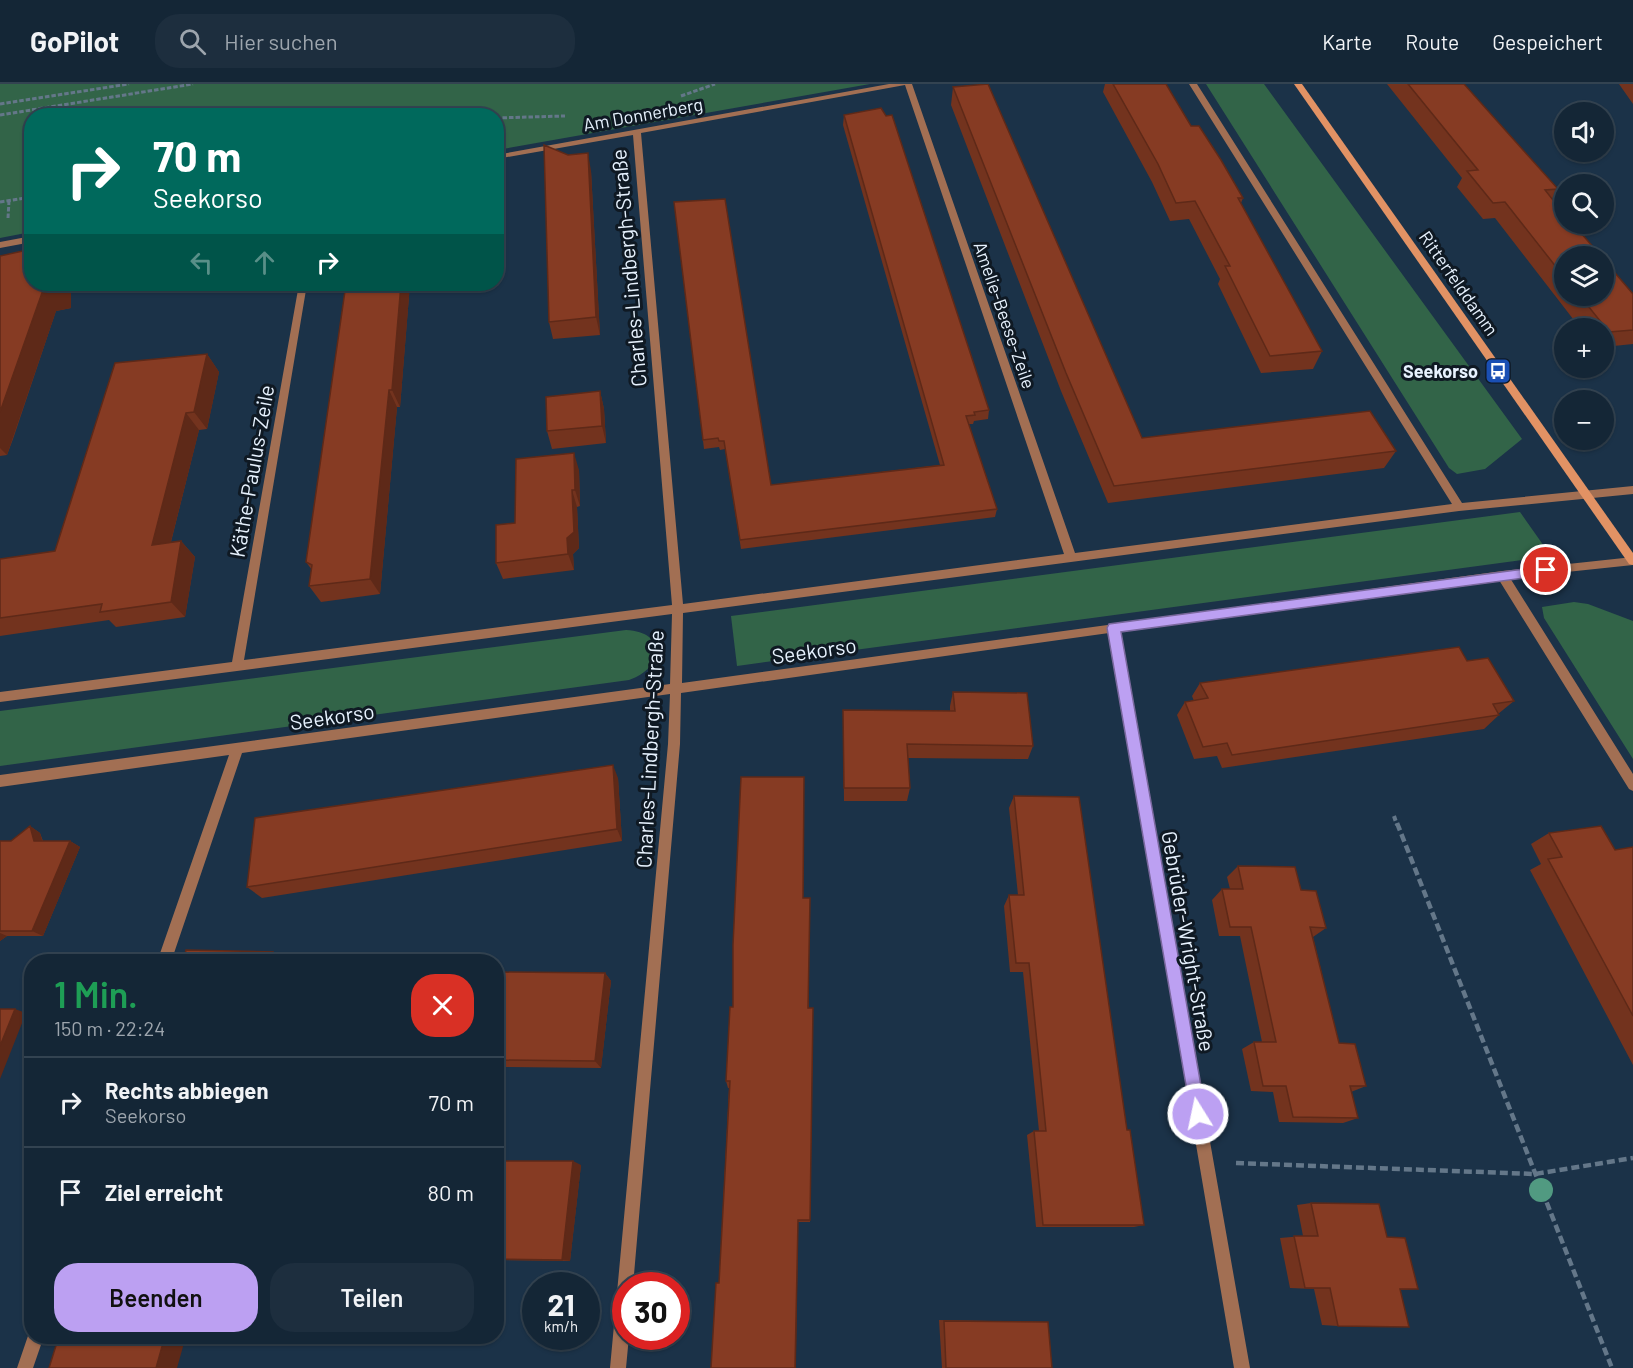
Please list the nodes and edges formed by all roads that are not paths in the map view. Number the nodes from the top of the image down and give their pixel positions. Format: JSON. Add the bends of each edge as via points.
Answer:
{"nodes":[{"id":1,"x":902,"y":84,"type":"edge"},
{"id":2,"x":908,"y":84,"type":"edge"},
{"id":3,"x":1193,"y":84,"type":"edge"},
{"id":4,"x":1298,"y":84,"type":"edge"},
{"id":5,"x":637,"y":132,"type":"junction"},
{"id":6,"x":504,"y":156,"type":"edge"},
{"id":7,"x":24,"y":240,"type":"edge"},
{"id":8,"x":0,"y":245,"type":"edge"},
{"id":9,"x":302,"y":291,"type":"edge"},
{"id":10,"x":1633,"y":490,"type":"edge"},
{"id":11,"x":1585,"y":494,"type":"junction"},
{"id":12,"x":1460,"y":507,"type":"junction"},
{"id":13,"x":1071,"y":558,"type":"junction"},
{"id":14,"x":1633,"y":561,"type":"edge"},
{"id":15,"x":1502,"y":575,"type":"junction"},
{"id":16,"x":678,"y":608,"type":"junction"},
{"id":17,"x":1114,"y":628,"type":"junction"},
{"id":18,"x":237,"y":666,"type":"junction"},
{"id":19,"x":675,"y":689,"type":"junction"},
{"id":20,"x":0,"y":697,"type":"edge"},
{"id":21,"x":237,"y":749,"type":"junction"},
{"id":22,"x":0,"y":781,"type":"edge"},
{"id":23,"x":1633,"y":785,"type":"edge"},
{"id":24,"x":167,"y":954,"type":"edge"},
{"id":25,"x":33,"y":1344,"type":"edge"},
{"id":26,"x":25,"y":1368,"type":"edge"},
{"id":27,"x":618,"y":1368,"type":"edge"},
{"id":28,"x":1242,"y":1368,"type":"edge"}],
"edges":[{"from":1,"to":5,"type":"street","name":"Am Donnerberg"},
{"from":2,"to":13,"type":"street","name":"Amelie-Beese-Zeile"},
{"from":3,"to":12,"type":"street"},
{"from":4,"to":11,"type":"main road","name":"Ritterfelddamm"},
{"from":5,"to":6,"type":"street","name":"Am Donnerberg"},
{"from":5,"to":16,"type":"street","name":"Charles-Lindbergh-Straße"},
{"from":7,"to":8,"type":"street"},
{"from":9,"to":18,"type":"street","name":"Käthe-Paulus-Zeile"},
{"from":10,"to":11,"type":"street"},
{"from":11,"to":12,"type":"street"},
{"from":11,"to":14,"type":"main road","name":"Ritterfelddamm"},
{"from":12,"to":13,"type":"street"},
{"from":13,"to":16,"type":"street"},
{"from":14,"to":15,"type":"street","name":"Seekorso"},
{"from":15,"to":17,"type":"street","name":"Seekorso"},
{"from":15,"to":23,"type":"street"},
{"from":16,"to":18,"type":"street"},
{"from":16,"to":19,"type":"street","name":"Charles-Lindbergh-Straße"},
{"from":17,"to":19,"type":"street","name":"Seekorso"},
{"from":17,"to":28,"type":"street","name":"Gebrüder-Wright-Straße"},
{"from":18,"to":20,"type":"street"},
{"from":19,"to":21,"type":"street","name":"Seekorso"},
{"from":19,"to":27,"type":"street","name":"Charles-Lindbergh-Straße","via":[[675,744]]},
{"from":21,"to":22,"type":"street","name":"Seekorso"},
{"from":21,"to":24,"type":"street"},
{"from":25,"to":26,"type":"street"}]}
